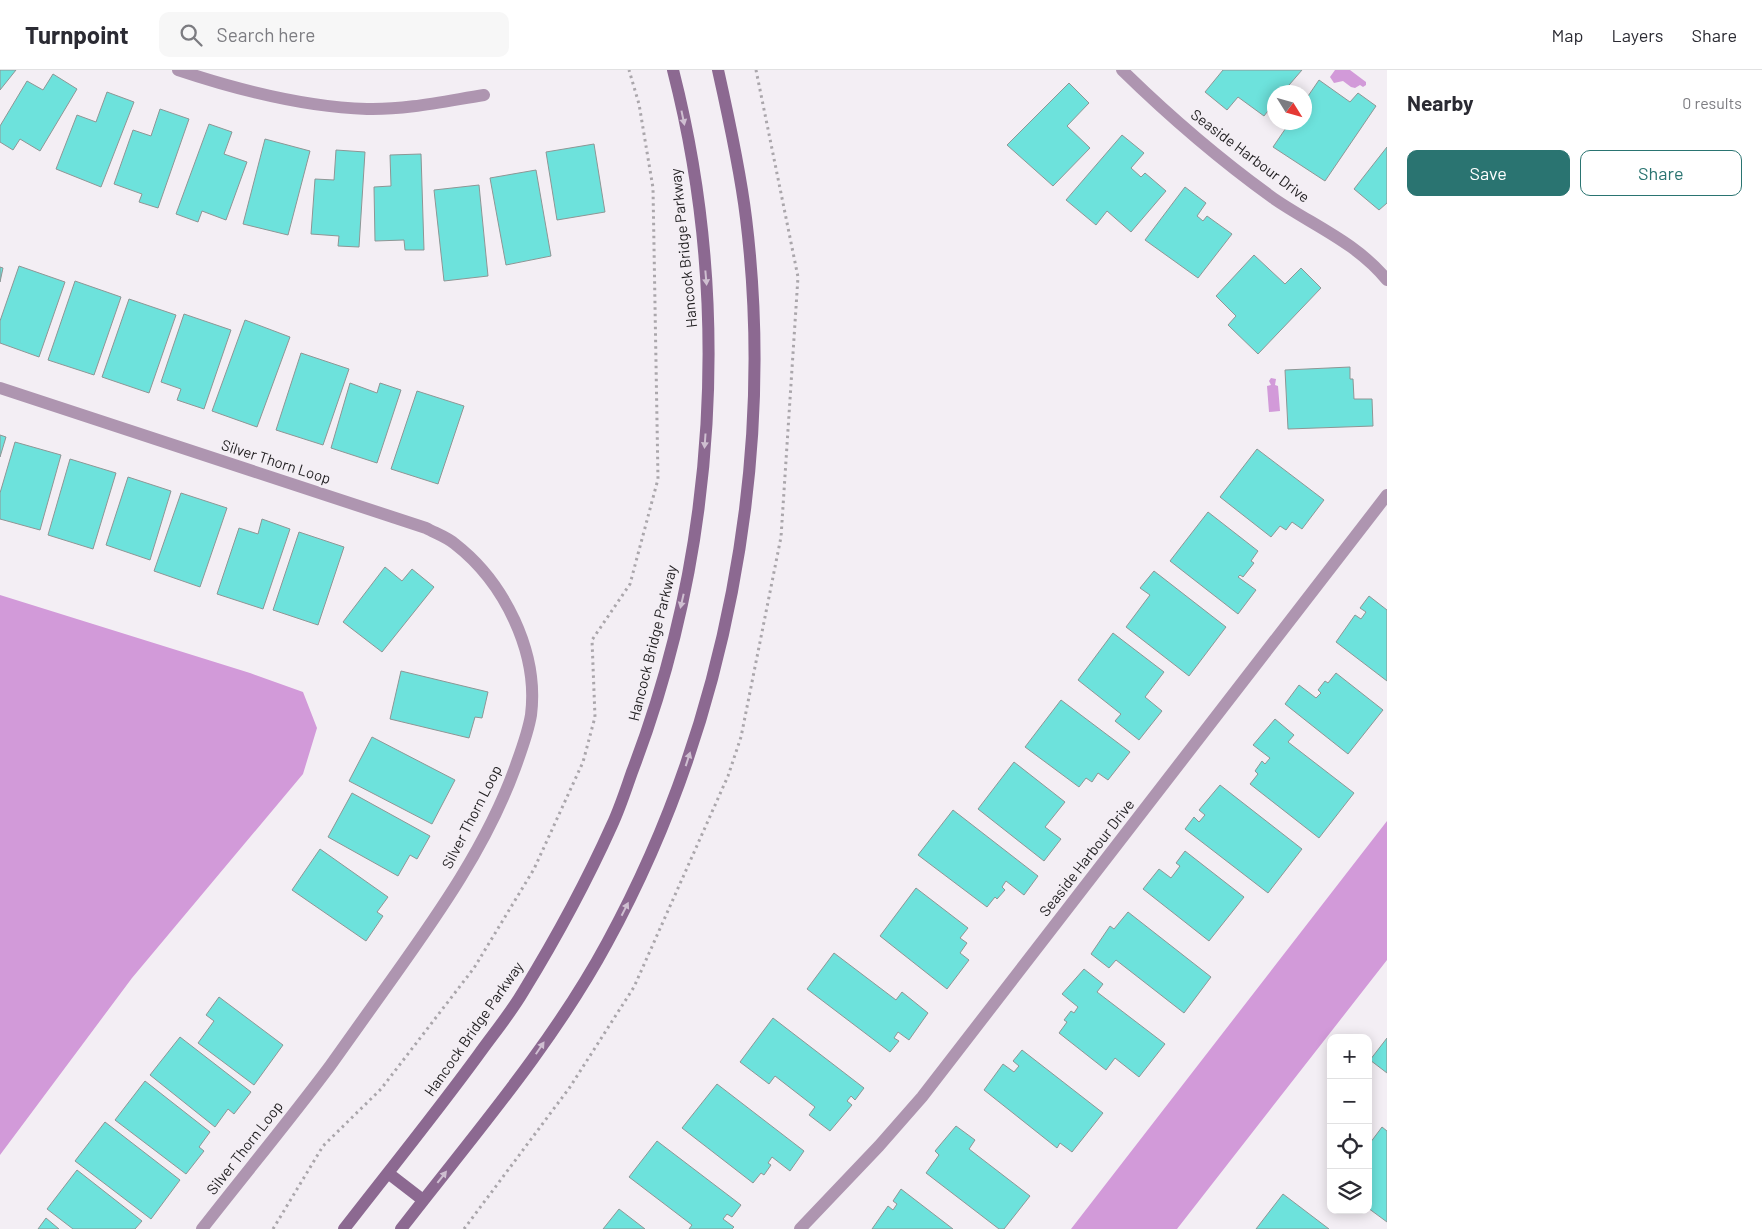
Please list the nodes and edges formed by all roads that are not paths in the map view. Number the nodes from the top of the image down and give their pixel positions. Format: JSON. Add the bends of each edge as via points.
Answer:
{"nodes":[{"id":1,"x":178,"y":70,"type":"edge"},
{"id":2,"x":673,"y":70,"type":"edge"},
{"id":3,"x":718,"y":70,"type":"edge"},
{"id":4,"x":1122,"y":70,"type":"edge"},
{"id":5,"x":484,"y":95,"type":"dead end"},
{"id":6,"x":1387,"y":280,"type":"edge"},
{"id":7,"x":0,"y":388,"type":"edge"},
{"id":8,"x":1387,"y":495,"type":"edge"},
{"id":9,"x":388,"y":1173,"type":"junction"},
{"id":10,"x":423,"y":1200,"type":"junction"},
{"id":11,"x":202,"y":1229,"type":"edge"},
{"id":12,"x":344,"y":1229,"type":"edge"},
{"id":13,"x":401,"y":1229,"type":"edge"},
{"id":14,"x":800,"y":1229,"type":"edge"}],
"edges":[{"from":1,"to":5,"type":"street","via":[[214,82],[306,103],[367,109]]},
{"from":2,"to":9,"type":"main road","name":"Hancock Bridge Parkway","one_way":true,"via":[[696,185],[708,336],[706,437],[697,517],[686,586],[663,683],[613,823],[570,913],[521,996]]},
{"from":10,"to":3,"type":"main road","one_way":true,"via":[[536,1054],[607,943],[662,829],[680,784],[706,700],[729,606],[745,510],[754,365],[754,316],[746,219]]},
{"from":4,"to":6,"type":"street","name":"Seaside Harbour Drive","via":[[1178,123],[1218,155],[1276,199],[1359,252]]},
{"from":7,"to":11,"type":"street","name":"Silver Thorn Loop","via":[[426,528],[454,543],[478,564],[497,589],[523,639],[529,672],[531,715],[506,792],[478,846],[440,913],[330,1066]]},
{"from":8,"to":14,"type":"street","name":"Seaside Harbour Drive","via":[[922,1097]]},
{"from":9,"to":10,"type":"main road"},
{"from":9,"to":12,"type":"main road","name":"Hancock Bridge Parkway"},
{"from":10,"to":13,"type":"main road"}]}
